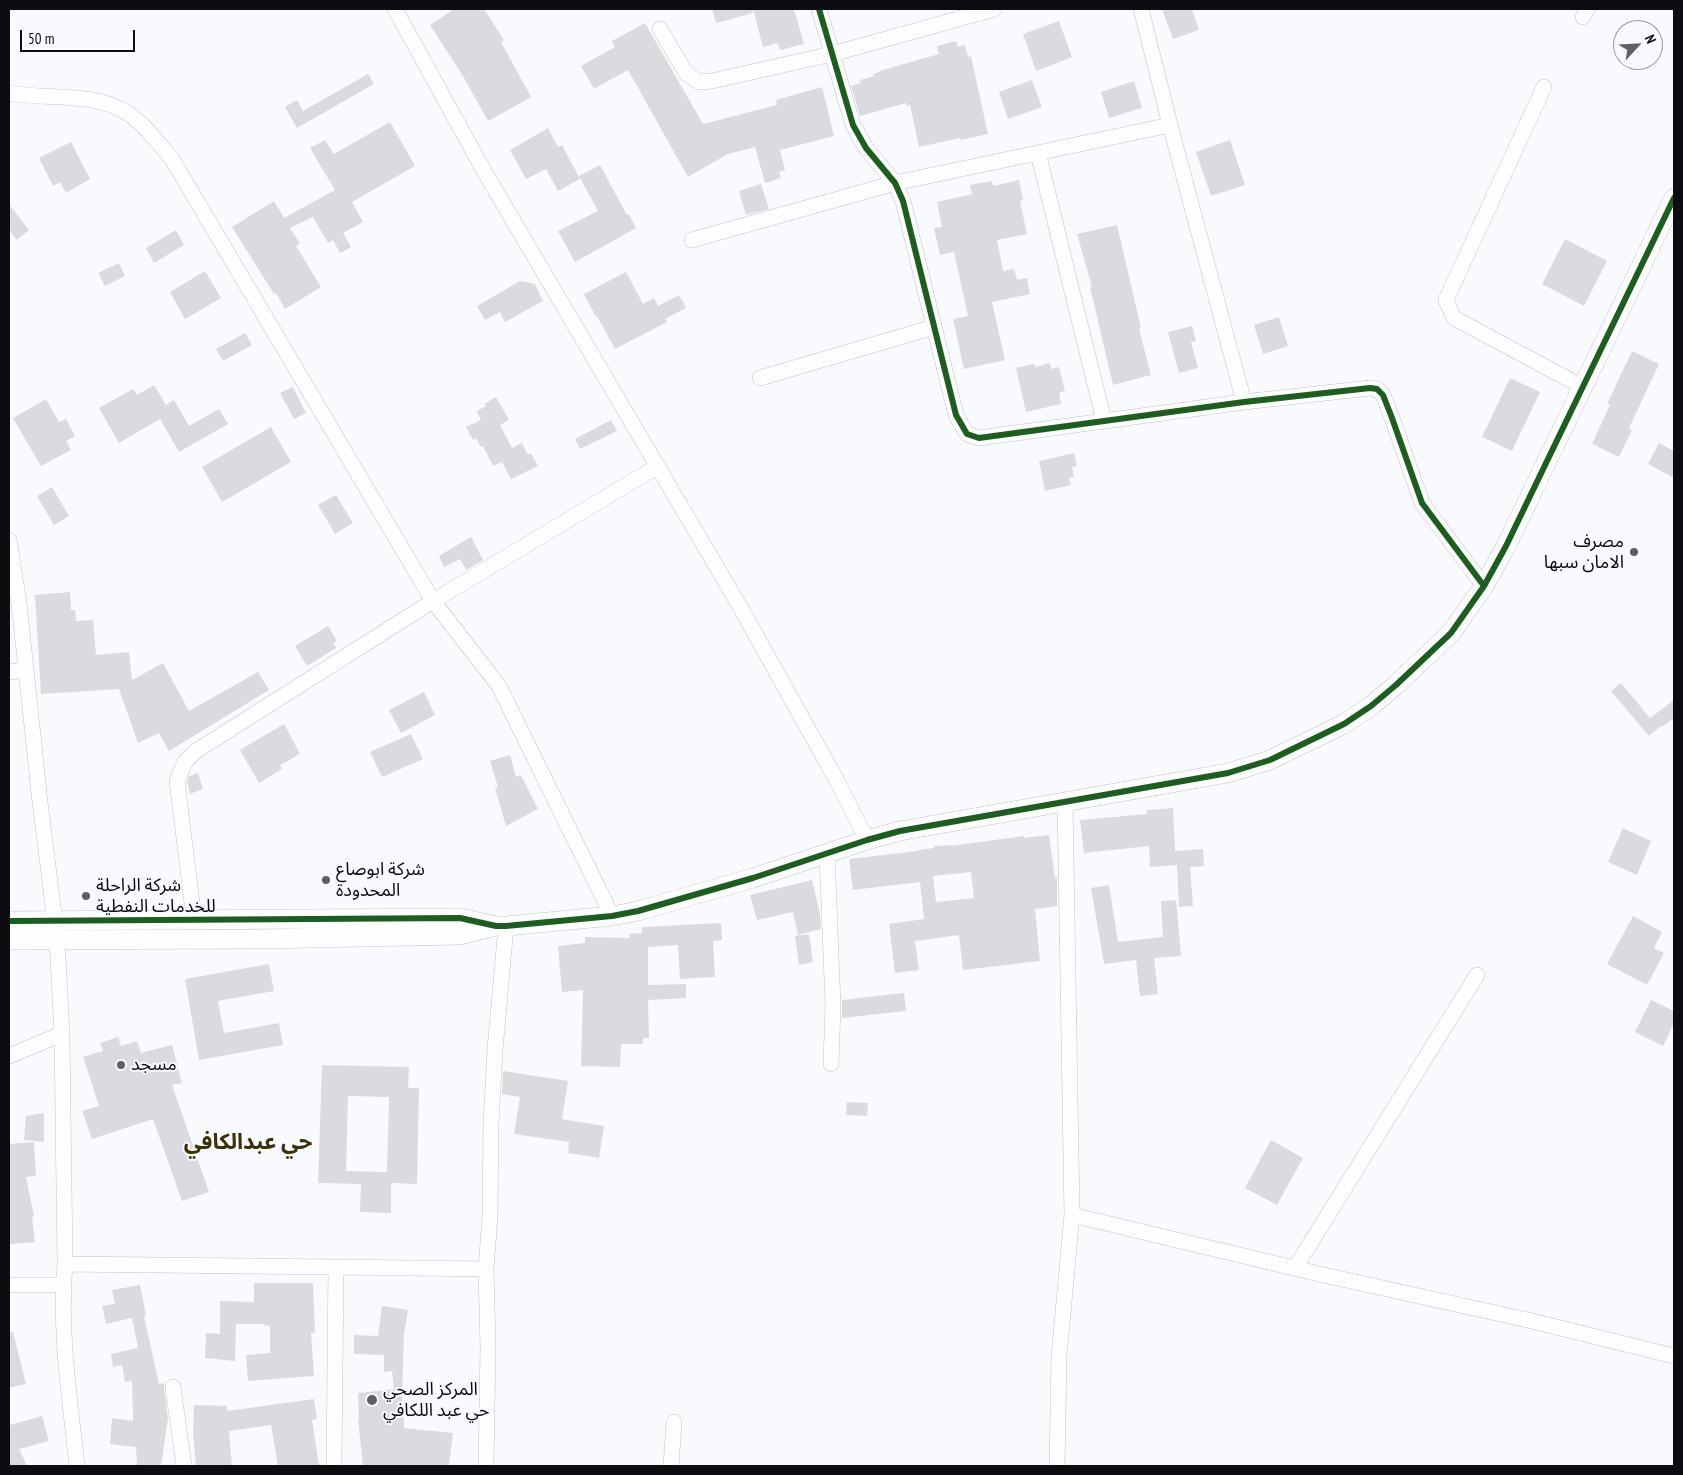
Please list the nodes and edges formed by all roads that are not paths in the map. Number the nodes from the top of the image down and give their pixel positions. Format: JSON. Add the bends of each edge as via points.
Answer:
{"nodes":[{"id":1,"x":395,"y":9,"type":"edge"},
{"id":2,"x":820,"y":9,"type":"edge"},
{"id":3,"x":994,"y":9,"type":"edge"},
{"id":4,"x":1141,"y":9,"type":"edge"},
{"id":5,"x":970,"y":12,"type":"edge"},
{"id":6,"x":660,"y":29,"type":"dead end"},
{"id":7,"x":832,"y":54,"type":"junction"},
{"id":8,"x":1544,"y":87,"type":"dead end"},
{"id":9,"x":9,"y":93,"type":"edge"},
{"id":10,"x":1170,"y":125,"type":"junction"},
{"id":11,"x":1038,"y":153,"type":"junction"},
{"id":12,"x":895,"y":183,"type":"junction"},
{"id":13,"x":1674,"y":198,"type":"edge"},
{"id":14,"x":692,"y":240,"type":"dead end"},
{"id":15,"x":934,"y":327,"type":"junction"},
{"id":16,"x":760,"y":378,"type":"dead end"},
{"id":17,"x":1583,"y":387,"type":"junction"},
{"id":18,"x":1244,"y":402,"type":"junction"},
{"id":19,"x":1104,"y":421,"type":"junction"},
{"id":20,"x":658,"y":466,"type":"junction"},
{"id":21,"x":9,"y":540,"type":"edge"},
{"id":22,"x":1484,"y":586,"type":"junction"},
{"id":23,"x":433,"y":601,"type":"junction"},
{"id":24,"x":26,"y":670,"type":"junction"},
{"id":25,"x":9,"y":672,"type":"edge"},
{"id":26,"x":1065,"y":802,"type":"junction"},
{"id":27,"x":866,"y":840,"type":"junction"},
{"id":28,"x":828,"y":854,"type":"junction"},
{"id":29,"x":612,"y":916,"type":"junction"},
{"id":30,"x":194,"y":919,"type":"junction"},
{"id":31,"x":9,"y":921,"type":"edge"},
{"id":32,"x":501,"y":926,"type":"junction"},
{"id":33,"x":56,"y":930,"type":"junction"},
{"id":34,"x":9,"y":940,"type":"edge"},
{"id":35,"x":1476,"y":975,"type":"dead end"},
{"id":36,"x":62,"y":1034,"type":"junction"},
{"id":37,"x":9,"y":1056,"type":"edge"},
{"id":38,"x":831,"y":1064,"type":"dead end"},
{"id":39,"x":1072,"y":1215,"type":"junction"},
{"id":40,"x":65,"y":1264,"type":"junction"},
{"id":41,"x":336,"y":1267,"type":"junction"},
{"id":42,"x":1295,"y":1268,"type":"junction"},
{"id":43,"x":486,"y":1269,"type":"junction"},
{"id":44,"x":63,"y":1285,"type":"junction"},
{"id":45,"x":9,"y":1286,"type":"edge"},
{"id":46,"x":1674,"y":1356,"type":"edge"},
{"id":47,"x":172,"y":1387,"type":"dead end"},
{"id":48,"x":674,"y":1422,"type":"dead end"},
{"id":49,"x":77,"y":1466,"type":"edge"},
{"id":50,"x":184,"y":1466,"type":"edge"},
{"id":51,"x":334,"y":1466,"type":"edge"},
{"id":52,"x":486,"y":1466,"type":"edge"},
{"id":53,"x":671,"y":1466,"type":"edge"},
{"id":54,"x":1058,"y":1466,"type":"edge"}],
"edges":[{"from":1,"to":20,"type":"street","via":[[484,171]]},
{"from":2,"to":7,"type":"street"},
{"from":3,"to":5,"type":"street"},
{"from":4,"to":10,"type":"street"},
{"from":5,"to":7,"type":"street"},
{"from":6,"to":7,"type":"street","via":[[686,73],[699,82]]},
{"from":7,"to":12,"type":"street","via":[[852,125]]},
{"from":8,"to":17,"type":"street","via":[[1446,300],[1454,318]]},
{"from":9,"to":23,"type":"street","via":[[105,103],[129,114],[172,159]]},
{"from":10,"to":11,"type":"street"},
{"from":10,"to":18,"type":"street"},
{"from":11,"to":12,"type":"street"},
{"from":11,"to":19,"type":"street"},
{"from":12,"to":14,"type":"street"},
{"from":12,"to":15,"type":"street","via":[[903,201]]},
{"from":13,"to":17,"type":"street"},
{"from":15,"to":16,"type":"street"},
{"from":15,"to":19,"type":"street","via":[[956,415],[967,434],[979,438]]},
{"from":17,"to":22,"type":"street"},
{"from":18,"to":19,"type":"street"},
{"from":18,"to":22,"type":"street","via":[[1377,389],[1383,395],[1422,503]]},
{"from":20,"to":23,"type":"street"},
{"from":20,"to":27,"type":"street","via":[[836,779]]},
{"from":21,"to":24,"type":"street"},
{"from":22,"to":26,"type":"street","via":[[1451,633],[1427,658],[1371,706],[1344,724],[1270,760],[1228,773]]},
{"from":23,"to":29,"type":"street","via":[[499,686]]},
{"from":23,"to":30,"type":"street","via":[[196,751],[185,762],[177,782]]},
{"from":24,"to":25,"type":"street"},
{"from":24,"to":33,"type":"street"},
{"from":26,"to":27,"type":"street"},
{"from":26,"to":39,"type":"street"},
{"from":27,"to":28,"type":"street"},
{"from":28,"to":29,"type":"street"},
{"from":28,"to":38,"type":"street","via":[[834,1005]]},
{"from":29,"to":32,"type":"street"},
{"from":30,"to":32,"type":"street","via":[[460,918]]},
{"from":30,"to":33,"type":"street"},
{"from":31,"to":33,"type":"street"},
{"from":32,"to":33,"type":"street","via":[[460,935],[242,939]]},
{"from":32,"to":43,"type":"street"},
{"from":33,"to":34,"type":"street"},
{"from":33,"to":36,"type":"street"},
{"from":35,"to":42,"type":"street"},
{"from":36,"to":37,"type":"street"},
{"from":36,"to":40,"type":"street"},
{"from":39,"to":42,"type":"street"},
{"from":39,"to":54,"type":"street","via":[[1059,1356]]},
{"from":40,"to":41,"type":"street"},
{"from":40,"to":44,"type":"street"},
{"from":41,"to":43,"type":"street"},
{"from":41,"to":51,"type":"street"},
{"from":42,"to":46,"type":"street"},
{"from":43,"to":52,"type":"street"},
{"from":44,"to":45,"type":"street"},
{"from":44,"to":49,"type":"street","via":[[67,1386]]},
{"from":47,"to":50,"type":"street"},
{"from":48,"to":53,"type":"street"}]}
